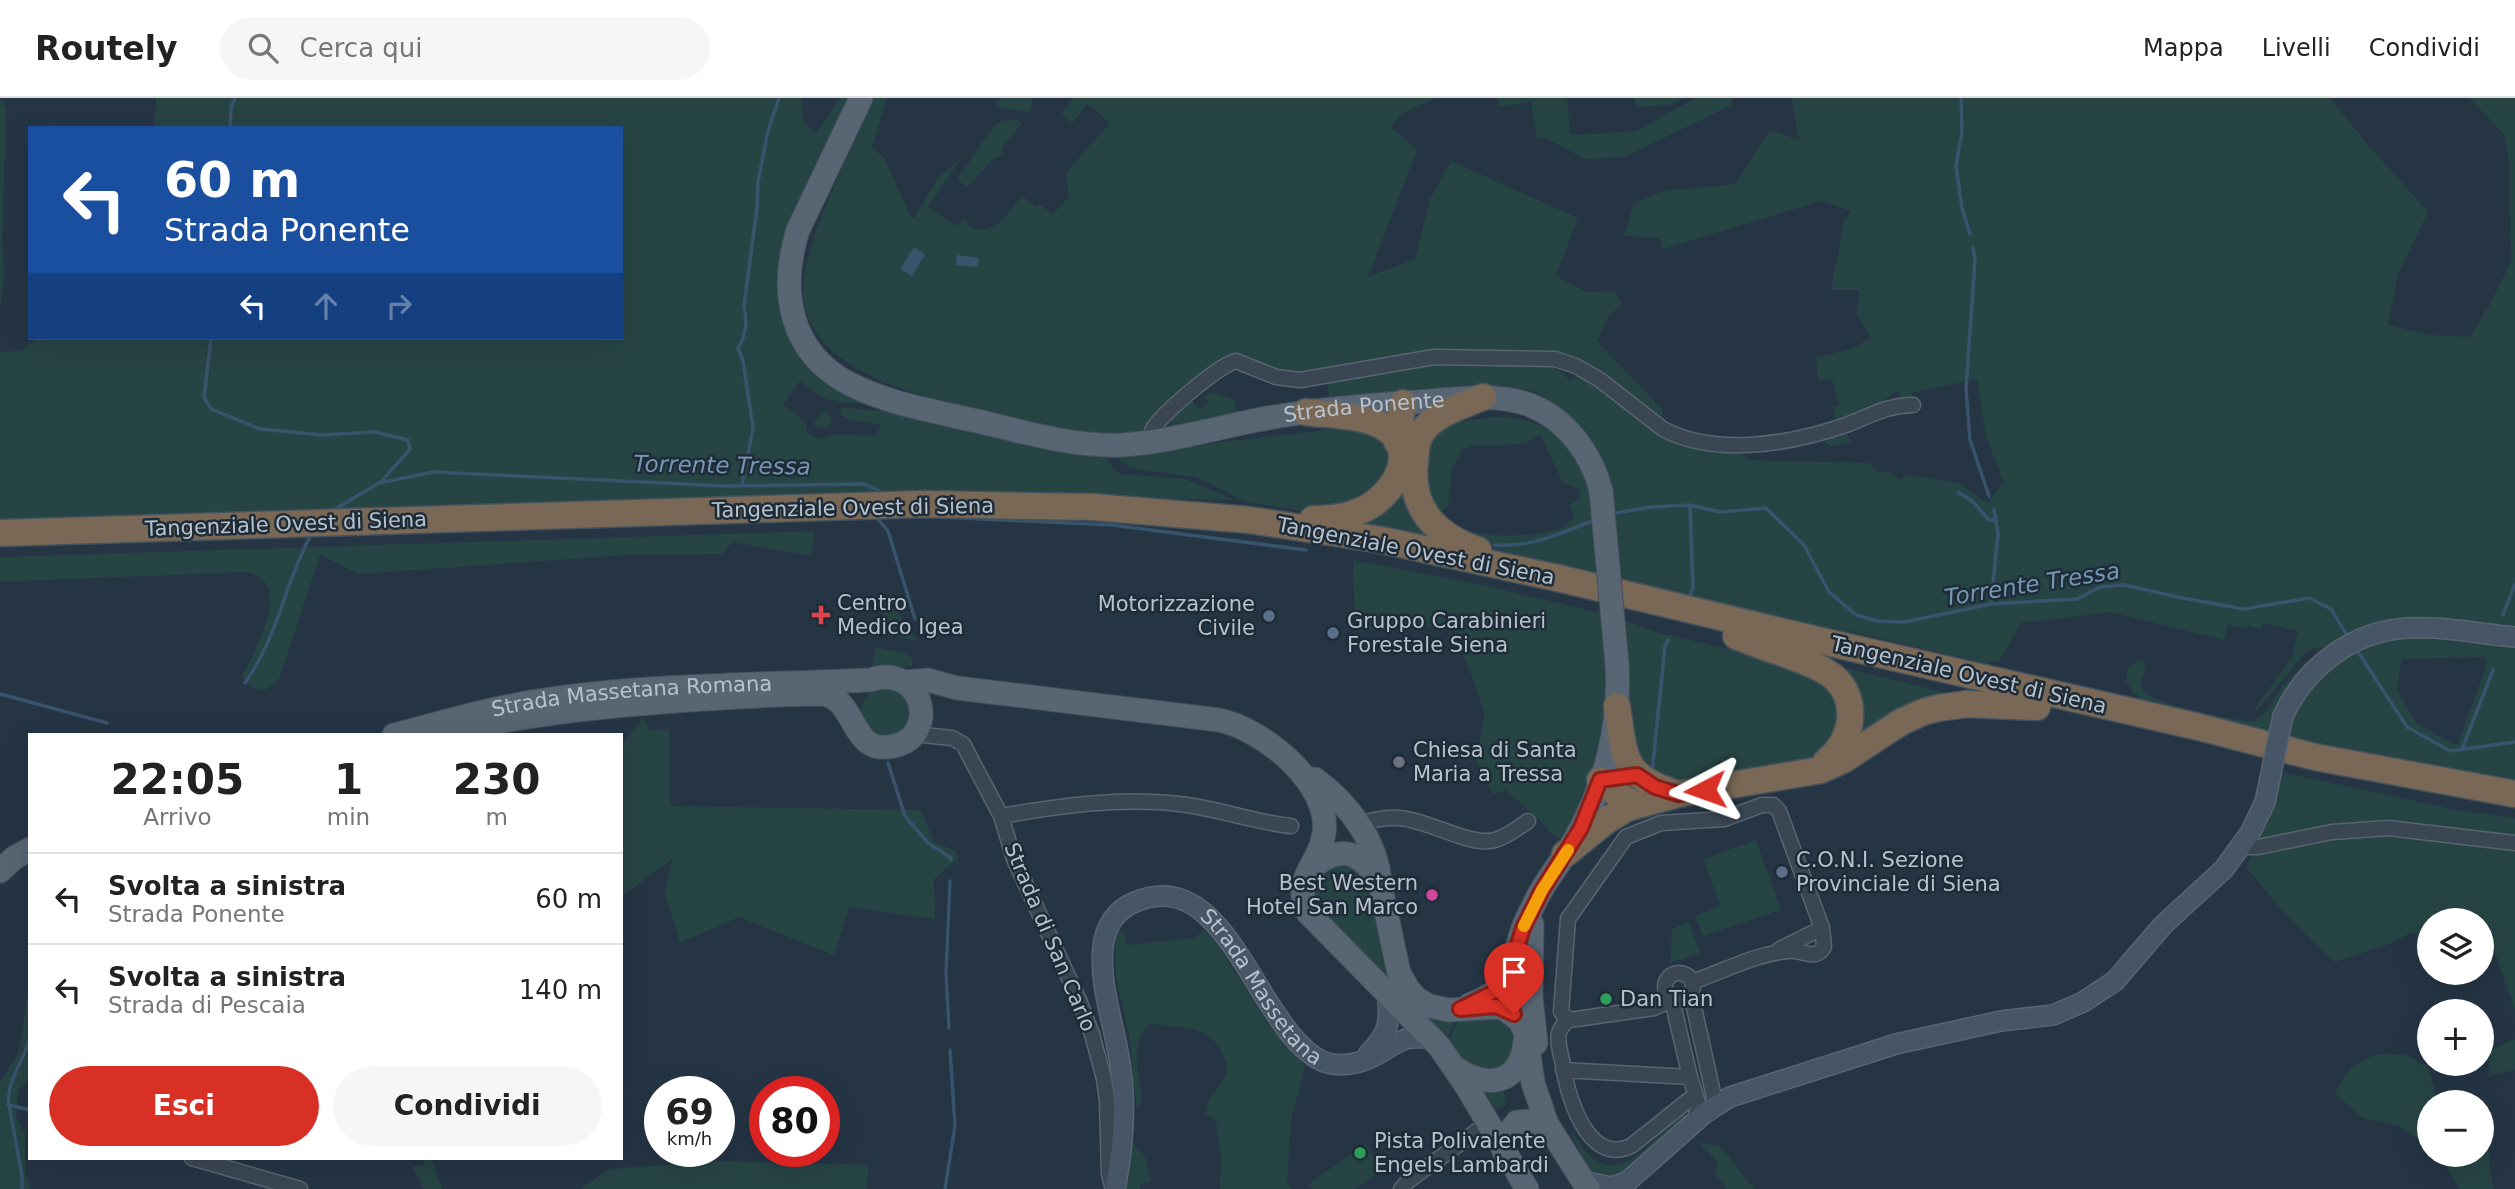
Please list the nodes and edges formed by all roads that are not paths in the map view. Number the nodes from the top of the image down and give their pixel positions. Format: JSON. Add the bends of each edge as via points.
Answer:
{"nodes":[{"id":1,"x":861,"y":98,"type":"edge"},
{"id":2,"x":1483,"y":397,"type":"junction"},
{"id":3,"x":1403,"y":402,"type":"junction"},
{"id":4,"x":1913,"y":405,"type":"dead end"},
{"id":5,"x":1306,"y":412,"type":"junction"},
{"id":6,"x":1407,"y":441,"type":"junction"},
{"id":7,"x":1152,"y":442,"type":"junction"},
{"id":8,"x":1405,"y":482,"type":"junction"},
{"id":9,"x":1249,"y":520,"type":"junction"},
{"id":10,"x":0,"y":533,"type":"edge"},
{"id":11,"x":0,"y":548,"type":"edge"},
{"id":12,"x":1571,"y":589,"type":"junction"},
{"id":13,"x":1736,"y":636,"type":"junction"},
{"id":14,"x":2515,"y":637,"type":"edge"},
{"id":15,"x":870,"y":680,"type":"junction"},
{"id":16,"x":906,"y":682,"type":"junction"},
{"id":17,"x":957,"y":688,"type":"junction"},
{"id":18,"x":1617,"y":706,"type":"junction"},
{"id":19,"x":2037,"y":707,"type":"junction"},
{"id":20,"x":921,"y":709,"type":"junction"},
{"id":21,"x":852,"y":721,"type":"junction"},
{"id":22,"x":402,"y":733,"type":"edge"},
{"id":23,"x":447,"y":733,"type":"edge"},
{"id":24,"x":914,"y":734,"type":"junction"},
{"id":25,"x":1300,"y":771,"type":"junction"},
{"id":26,"x":1811,"y":772,"type":"junction"},
{"id":27,"x":1637,"y":775,"type":"junction"},
{"id":28,"x":1600,"y":780,"type":"junction"},
{"id":29,"x":1678,"y":794,"type":"junction"},
{"id":30,"x":2515,"y":794,"type":"edge"},
{"id":31,"x":1636,"y":805,"type":"junction"},
{"id":32,"x":2515,"y":809,"type":"edge"},
{"id":33,"x":1001,"y":816,"type":"junction"},
{"id":34,"x":1355,"y":820,"type":"junction"},
{"id":35,"x":1528,"y":821,"type":"dead end"},
{"id":36,"x":1325,"y":824,"type":"junction"},
{"id":37,"x":1291,"y":825,"type":"dead end"},
{"id":38,"x":28,"y":838,"type":"edge"},
{"id":39,"x":2515,"y":843,"type":"edge"},
{"id":40,"x":2241,"y":847,"type":"junction"},
{"id":41,"x":28,"y":850,"type":"edge"},
{"id":42,"x":0,"y":854,"type":"edge"},
{"id":43,"x":1566,"y":854,"type":"junction"},
{"id":44,"x":0,"y":871,"type":"edge"},
{"id":45,"x":1307,"y":871,"type":"junction"},
{"id":46,"x":1380,"y":884,"type":"junction"},
{"id":47,"x":1532,"y":910,"type":"junction"},
{"id":48,"x":1822,"y":928,"type":"junction"},
{"id":49,"x":1772,"y":953,"type":"junction"},
{"id":50,"x":1692,"y":988,"type":"junction"},
{"id":51,"x":1387,"y":990,"type":"junction"},
{"id":52,"x":1531,"y":997,"type":"junction"},
{"id":53,"x":1672,"y":1000,"type":"junction"},
{"id":54,"x":1460,"y":1009,"type":"junction"},
{"id":55,"x":1569,"y":1020,"type":"junction"},
{"id":56,"x":1526,"y":1033,"type":"junction"},
{"id":57,"x":1433,"y":1038,"type":"junction"},
{"id":58,"x":1362,"y":1060,"type":"junction"},
{"id":59,"x":1454,"y":1067,"type":"junction"},
{"id":60,"x":1563,"y":1070,"type":"junction"},
{"id":61,"x":1690,"y":1077,"type":"junction"},
{"id":62,"x":1695,"y":1095,"type":"junction"},
{"id":63,"x":1725,"y":1096,"type":"junction"},
{"id":64,"x":1694,"y":1123,"type":"junction"},
{"id":65,"x":1488,"y":1124,"type":"junction"},
{"id":66,"x":1552,"y":1134,"type":"junction"},
{"id":67,"x":1504,"y":1152,"type":"junction"},
{"id":68,"x":1567,"y":1153,"type":"junction"},
{"id":69,"x":199,"y":1160,"type":"edge"},
{"id":70,"x":1659,"y":1167,"type":"junction"},
{"id":71,"x":1585,"y":1185,"type":"edge"},
{"id":72,"x":300,"y":1189,"type":"edge"},
{"id":73,"x":1114,"y":1189,"type":"edge"},
{"id":74,"x":1401,"y":1189,"type":"edge"},
{"id":75,"x":1527,"y":1189,"type":"edge"},
{"id":76,"x":1638,"y":1189,"type":"edge"}],
"edges":[{"from":1,"to":7,"type":"main road","name":"Strada Ponente","via":[[792,249],[788,276],[791,307],[805,344],[843,381],[894,401],[1070,442]]},
{"from":2,"to":3,"type":"main road","name":"Strada Ponente"},
{"from":2,"to":6,"type":"highway","via":[[1435,419]]},
{"from":2,"to":18,"type":"main road","name":"Strada Ponente","bridge":true,"via":[[1531,406],[1559,424],[1588,456],[1601,491]]},
{"from":3,"to":5,"type":"main road","name":"Strada Ponente"},
{"from":3,"to":6,"type":"highway"},
{"from":4,"to":7,"type":"street","via":[[1893,405],[1815,434],[1724,446],[1699,443],[1663,429],[1600,380],[1555,359],[1434,357],[1300,380],[1276,377],[1236,361],[1222,366],[1164,416],[1153,428]]},
{"from":5,"to":6,"type":"highway","via":[[1368,421]]},
{"from":5,"to":7,"type":"main road","name":"Strada Ponente"},
{"from":6,"to":8,"type":"highway"},
{"from":8,"to":9,"type":"highway","via":[[1349,516]]},
{"from":8,"to":12,"type":"highway","via":[[1423,511],[1449,537]]},
{"from":9,"to":10,"type":"highway","name":"Tangenziale Ovest di Siena","via":[[1093,507],[922,504]]},
{"from":9,"to":12,"type":"highway","name":"Tangenziale Ovest di Siena","via":[[1382,540]]},
{"from":11,"to":12,"type":"highway","name":"Tangenziale Ovest di Siena","via":[[1002,518],[1115,523],[1298,541]]},
{"from":12,"to":13,"type":"highway","name":"Tangenziale Ovest di Siena"},
{"from":12,"to":30,"type":"highway","name":"Tangenziale Ovest di Siena","via":[[1826,642],[2315,757]]},
{"from":13,"to":19,"type":"highway","name":"Tangenziale Ovest di Siena"},
{"from":13,"to":26,"type":"highway","via":[[1821,668],[1843,688],[1850,706],[1847,736],[1836,753]]},
{"from":14,"to":40,"type":"street","bridge":true,"via":[[2408,628],[2376,634],[2338,651],[2312,670],[2283,716],[2265,802]]},
{"from":15,"to":16,"type":"main road","name":"Strada Massetana Romana","via":[[888,677]]},
{"from":15,"to":21,"type":"main road","via":[[854,697]]},
{"from":15,"to":22,"type":"main road","name":"Strada Massetana Romana","via":[[560,698]]},
{"from":16,"to":17,"type":"main road","name":"Strada Massetana Romana","via":[[928,680]]},
{"from":16,"to":20,"type":"main road"},
{"from":17,"to":20,"type":"main road"},
{"from":17,"to":25,"type":"main road","name":"Strada Massetana Romana","via":[[1227,722],[1262,739]]},
{"from":18,"to":27,"type":"highway","via":[[1625,752]]},
{"from":18,"to":28,"type":"main road","name":"Strada Ponente"},
{"from":19,"to":26,"type":"highway","via":[[1967,705],[1931,710],[1900,722],[1829,767]]},
{"from":19,"to":32,"type":"highway","name":"Tangenziale Ovest di Siena","via":[[2381,786]]},
{"from":20,"to":24,"type":"main road"},
{"from":21,"to":23,"type":"main road","name":"Strada Massetana Romana","via":[[831,696],[798,694],[555,712]]},
{"from":21,"to":24,"type":"main road","name":"Strada Massetana Romana","via":[[856,731],[873,745],[895,746]]},
{"from":24,"to":33,"type":"street","name":"Strada di San Carlo","via":[[952,738],[963,744]]},
{"from":25,"to":34,"type":"main road","via":[[1319,782]]},
{"from":25,"to":36,"type":"main road","via":[[1320,803]]},
{"from":26,"to":29,"type":"highway"},
{"from":27,"to":28,"type":"highway"},
{"from":27,"to":29,"type":"highway"},
{"from":28,"to":31,"type":"highway"},
{"from":28,"to":43,"type":"main road","name":"Strada Ponente"},
{"from":29,"to":31,"type":"highway"},
{"from":31,"to":43,"type":"highway","via":[[1607,820]]},
{"from":33,"to":37,"type":"street","via":[[1108,803],[1162,802]]},
{"from":33,"to":73,"type":"street","name":"Strada di San Carlo","via":[[1009,846],[1092,1034],[1105,1090],[1109,1174]]},
{"from":34,"to":35,"type":"street","via":[[1406,818],[1486,841],[1501,838]]},
{"from":34,"to":36,"type":"main road","via":[[1338,816]]},
{"from":34,"to":46,"type":"main road","via":[[1375,858]]},
{"from":36,"to":45,"type":"main road","via":[[1322,843]]},
{"from":38,"to":42,"type":"main road"},
{"from":39,"to":40,"type":"street","via":[[2388,828]]},
{"from":40,"to":63,"type":"street","via":[[2210,883],[2152,936],[2115,981],[2072,1008],[1896,1044]]},
{"from":41,"to":44,"type":"main road"},
{"from":43,"to":47,"type":"main road","name":"Strada Ponente"},
{"from":45,"to":46,"type":"main road","via":[[1328,856],[1347,853],[1366,863]]},
{"from":45,"to":51,"type":"main road","via":[[1302,892],[1308,913]]},
{"from":46,"to":54,"type":"main road","via":[[1402,981],[1429,1006]]},
{"from":47,"to":52,"type":"main road"},
{"from":47,"to":54,"type":"main road","name":"Strada Ponente","via":[[1503,982],[1494,992]]},
{"from":48,"to":49,"type":"street"},
{"from":48,"to":49,"type":"street","via":[[1825,944],[1819,953]]},
{"from":48,"to":55,"type":"street","via":[[1773,805],[1724,819],[1664,823],[1632,833],[1568,919],[1561,1012]]},
{"from":49,"to":50,"type":"street"},
{"from":50,"to":53,"type":"street","via":[[1685,1000]]},
{"from":50,"to":53,"type":"street","via":[[1682,974],[1670,977],[1665,989]]},
{"from":50,"to":63,"type":"street"},
{"from":51,"to":57,"type":"main road"},
{"from":51,"to":58,"type":"street","name":"Strada Massetana","via":[[1387,1031]]},
{"from":52,"to":56,"type":"main road"},
{"from":52,"to":68,"type":"main road","via":[[1539,1062]]},
{"from":53,"to":55,"type":"street","via":[[1654,1008]]},
{"from":53,"to":61,"type":"street"},
{"from":54,"to":56,"type":"main road","via":[[1502,1007],[1514,1014]]},
{"from":55,"to":60,"type":"street","via":[[1559,1035]]},
{"from":56,"to":59,"type":"main road","via":[[1520,1063],[1502,1078],[1481,1082]]},
{"from":56,"to":66,"type":"main road","via":[[1533,1083]]},
{"from":57,"to":58,"type":"street","name":"Strada Massetana","via":[[1407,1039]]},
{"from":57,"to":59,"type":"main road"},
{"from":58,"to":73,"type":"street","name":"Strada Massetana","via":[[1330,1064],[1301,1046],[1237,953],[1188,902],[1159,895],[1131,903],[1112,919],[1102,950],[1125,1106]]},
{"from":59,"to":65,"type":"main road"},
{"from":60,"to":61,"type":"street"},
{"from":60,"to":62,"type":"street","via":[[1581,1122],[1597,1141],[1614,1150],[1634,1144]]},
{"from":61,"to":62,"type":"street"},
{"from":62,"to":64,"type":"street","via":[[1699,1111]]},
{"from":63,"to":64,"type":"street"},
{"from":63,"to":70,"type":"street"},
{"from":63,"to":70,"type":"street"},
{"from":64,"to":71,"type":"street","via":[[1627,1182],[1611,1187]]},
{"from":65,"to":67,"type":"main road"},
{"from":65,"to":74,"type":"street"},
{"from":66,"to":67,"type":"main road","via":[[1538,1123],[1522,1120],[1508,1131]]},
{"from":66,"to":68,"type":"main road"},
{"from":67,"to":75,"type":"main road"},
{"from":68,"to":71,"type":"main road"},
{"from":69,"to":72,"type":"street"},
{"from":70,"to":76,"type":"street"}]}
